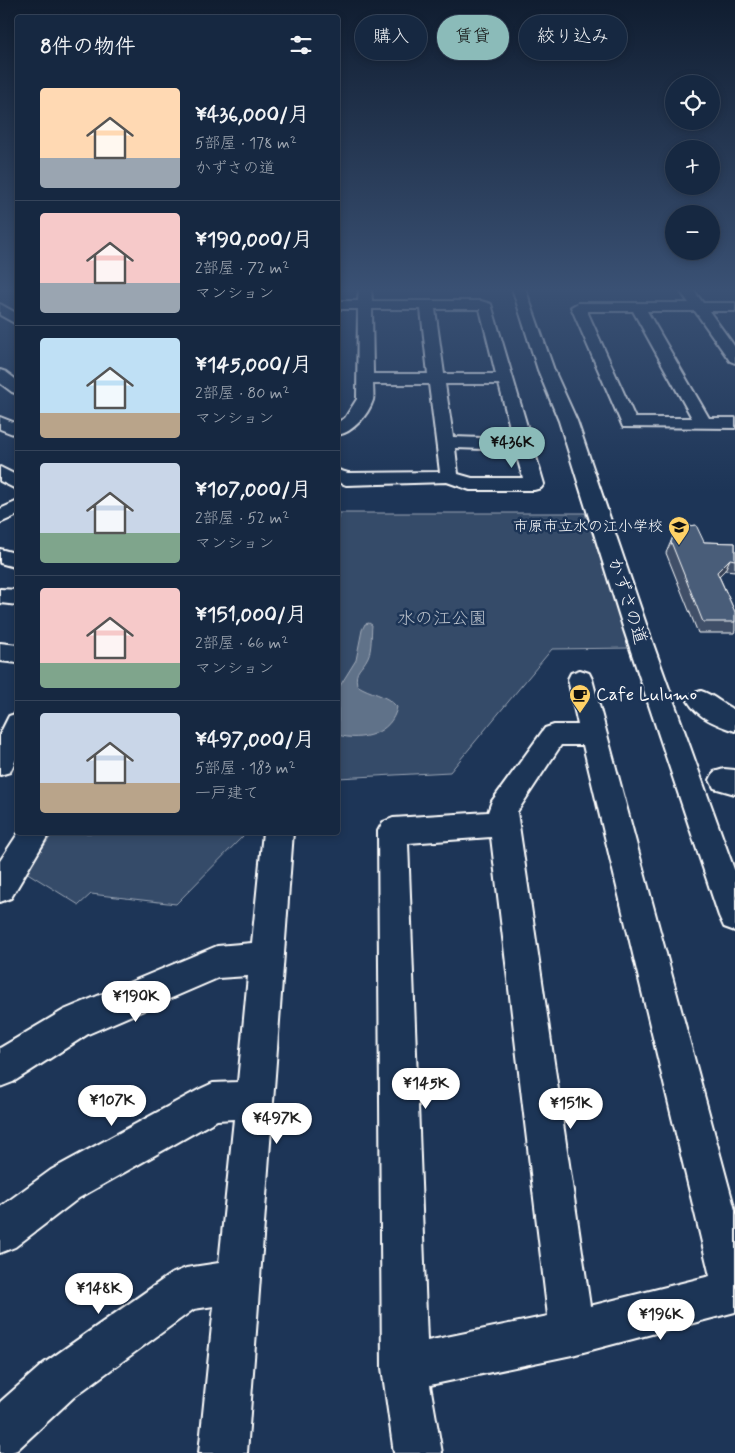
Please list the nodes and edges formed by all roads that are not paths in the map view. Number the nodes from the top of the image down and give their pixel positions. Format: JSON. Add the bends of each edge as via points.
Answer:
{"nodes":[{"id":1,"x":366,"y":356,"type":"edge"},
{"id":2,"x":434,"y":356,"type":"edge"},
{"id":3,"x":499,"y":356,"type":"edge"},
{"id":4,"x":541,"y":356,"type":"edge"},
{"id":5,"x":599,"y":356,"type":"edge"},
{"id":6,"x":665,"y":356,"type":"edge"},
{"id":7,"x":0,"y":375,"type":"edge"},
{"id":8,"x":437,"y":378,"type":"junction"},
{"id":9,"x":505,"y":378,"type":"junction"},
{"id":10,"x":366,"y":379,"type":"junction"},
{"id":11,"x":15,"y":387,"type":"edge"},
{"id":12,"x":0,"y":422,"type":"edge"},
{"id":13,"x":703,"y":423,"type":"junction"},
{"id":14,"x":735,"y":423,"type":"edge"},
{"id":15,"x":340,"y":429,"type":"edge"},
{"id":16,"x":15,"y":430,"type":"edge"},
{"id":17,"x":445,"y":442,"type":"junction"},
{"id":18,"x":522,"y":444,"type":"junction"},
{"id":19,"x":0,"y":473,"type":"edge"},
{"id":20,"x":448,"y":476,"type":"junction"},
{"id":21,"x":340,"y":477,"type":"edge"},
{"id":22,"x":15,"y":482,"type":"edge"},
{"id":23,"x":15,"y":509,"type":"edge"},
{"id":24,"x":0,"y":517,"type":"edge"},
{"id":25,"x":0,"y":596,"type":"edge"},
{"id":26,"x":15,"y":598,"type":"edge"},
{"id":27,"x":0,"y":652,"type":"edge"},
{"id":28,"x":15,"y":654,"type":"edge"},
{"id":29,"x":580,"y":678,"type":"dead end"},
{"id":30,"x":701,"y":701,"type":"dead end"},
{"id":31,"x":735,"y":721,"type":"edge"},
{"id":32,"x":15,"y":730,"type":"edge"},
{"id":33,"x":595,"y":735,"type":"junction"},
{"id":34,"x":0,"y":764,"type":"edge"},
{"id":35,"x":504,"y":824,"type":"junction"},
{"id":36,"x":33,"y":835,"type":"edge"},
{"id":37,"x":278,"y":835,"type":"edge"},
{"id":38,"x":9,"y":861,"type":"edge"},
{"id":39,"x":0,"y":888,"type":"edge"},
{"id":40,"x":735,"y":916,"type":"edge"},
{"id":41,"x":267,"y":958,"type":"junction"},
{"id":42,"x":0,"y":1069,"type":"edge"},
{"id":43,"x":254,"y":1099,"type":"junction"},
{"id":44,"x":0,"y":1232,"type":"edge"},
{"id":45,"x":238,"y":1281,"type":"junction"},
{"id":46,"x":735,"y":1291,"type":"edge"},
{"id":47,"x":572,"y":1333,"type":"junction"},
{"id":48,"x":405,"y":1368,"type":"junction"},
{"id":49,"x":0,"y":1433,"type":"edge"},
{"id":50,"x":223,"y":1453,"type":"edge"},
{"id":51,"x":418,"y":1453,"type":"edge"}],
"edges":[{"from":1,"to":10,"type":"street"},
{"from":2,"to":8,"type":"street"},
{"from":3,"to":9,"type":"street"},
{"from":4,"to":40,"type":"street","name":"かずさの道","via":[[568,421]]},
{"from":5,"to":13,"type":"street","via":[[629,423]]},
{"from":6,"to":13,"type":"street"},
{"from":7,"to":11,"type":"street"},
{"from":8,"to":9,"type":"street"},
{"from":8,"to":10,"type":"street"},
{"from":8,"to":17,"type":"street"},
{"from":9,"to":18,"type":"street"},
{"from":10,"to":15,"type":"street","via":[[361,408]]},
{"from":12,"to":16,"type":"street"},
{"from":13,"to":14,"type":"street"},
{"from":17,"to":18,"type":"street"},
{"from":17,"to":20,"type":"street"},
{"from":18,"to":20,"type":"street","via":[[534,484],[470,484]]},
{"from":19,"to":22,"type":"street"},
{"from":20,"to":21,"type":"street"},
{"from":23,"to":24,"type":"street"},
{"from":25,"to":26,"type":"street"},
{"from":27,"to":28,"type":"street"},
{"from":29,"to":33,"type":"street"},
{"from":30,"to":31,"type":"street","via":[[718,714]]},
{"from":32,"to":34,"type":"street"},
{"from":33,"to":35,"type":"street","via":[[554,735],[502,810]]},
{"from":33,"to":46,"type":"street"},
{"from":35,"to":47,"type":"street"},
{"from":35,"to":48,"type":"street","via":[[393,831]]},
{"from":36,"to":38,"type":"street"},
{"from":37,"to":41,"type":"street"},
{"from":38,"to":39,"type":"street"},
{"from":41,"to":42,"type":"street","via":[[217,962],[76,1022]]},
{"from":41,"to":43,"type":"street"},
{"from":43,"to":44,"type":"street","via":[[213,1102],[66,1184]]},
{"from":43,"to":45,"type":"street"},
{"from":45,"to":49,"type":"street","via":[[186,1289],[60,1380]]},
{"from":45,"to":50,"type":"street"},
{"from":46,"to":47,"type":"street"},
{"from":47,"to":48,"type":"street"},
{"from":48,"to":51,"type":"street"}]}
